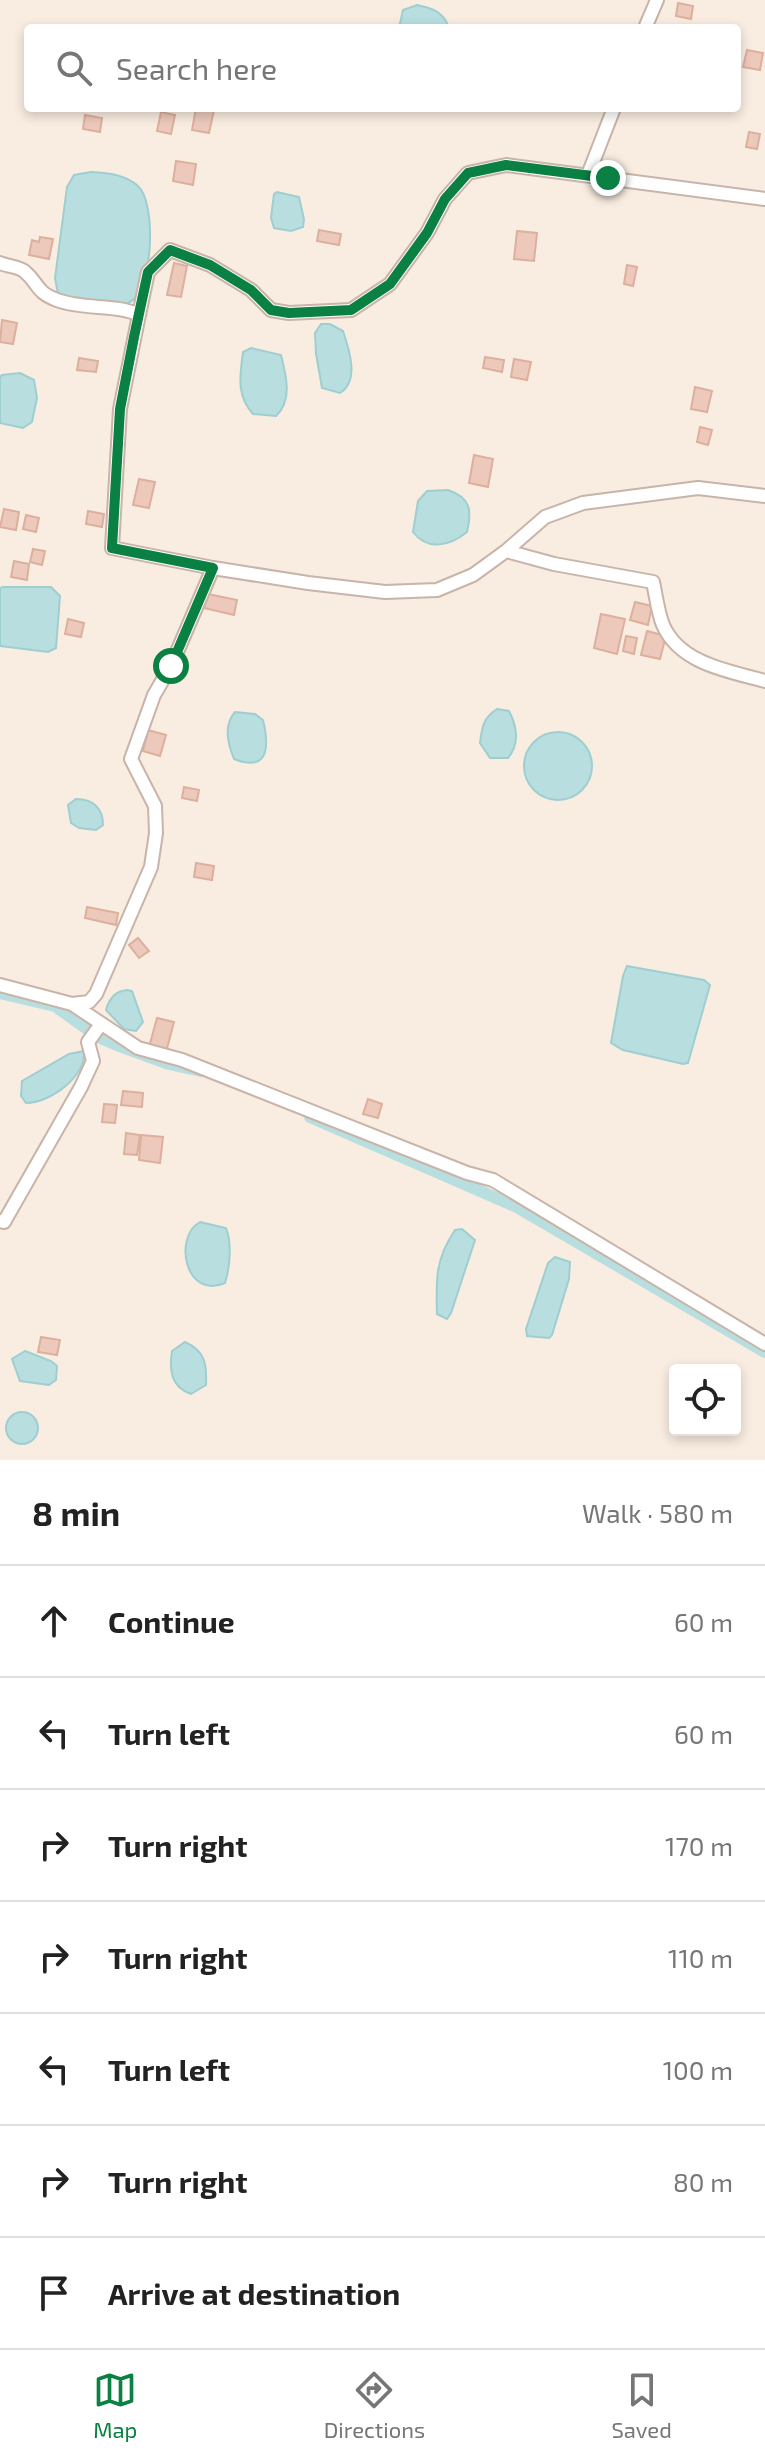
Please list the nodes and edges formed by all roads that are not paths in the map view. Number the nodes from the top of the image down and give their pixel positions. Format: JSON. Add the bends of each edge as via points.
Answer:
{"nodes":[{"id":1,"x":657,"y":0,"type":"edge"},
{"id":2,"x":647,"y":24,"type":"edge"},
{"id":3,"x":612,"y":112,"type":"edge"},
{"id":4,"x":588,"y":175,"type":"junction"},
{"id":5,"x":765,"y":199,"type":"edge"},
{"id":6,"x":0,"y":263,"type":"edge"},
{"id":7,"x":139,"y":315,"type":"junction"},
{"id":8,"x":765,"y":496,"type":"edge"},
{"id":9,"x":506,"y":551,"type":"junction"},
{"id":10,"x":213,"y":568,"type":"junction"},
{"id":11,"x":765,"y":681,"type":"edge"},
{"id":12,"x":0,"y":985,"type":"edge"},
{"id":13,"x":72,"y":1004,"type":"junction"},
{"id":14,"x":101,"y":1024,"type":"junction"},
{"id":15,"x":0,"y":1221,"type":"edge"},
{"id":16,"x":765,"y":1344,"type":"edge"}],
"edges":[{"from":1,"to":2,"type":"street"},
{"from":3,"to":4,"type":"street"},
{"from":4,"to":5,"type":"street"},
{"from":4,"to":7,"type":"street","via":[[506,165],[468,173],[390,284],[351,310],[271,310],[251,290],[210,265],[170,250],[148,272]]},
{"from":6,"to":7,"type":"street","via":[[23,270],[38,291],[58,301]]},
{"from":7,"to":10,"type":"street","via":[[120,409],[112,548]]},
{"from":8,"to":9,"type":"street","via":[[698,488],[583,503],[545,517]]},
{"from":9,"to":10,"type":"street","via":[[473,575],[437,590],[385,592]]},
{"from":9,"to":11,"type":"street","via":[[653,582],[664,627],[685,654]]},
{"from":10,"to":13,"type":"street","via":[[154,695],[131,759],[155,806],[151,867],[96,994],[89,1002]]},
{"from":12,"to":13,"type":"street"},
{"from":13,"to":14,"type":"street"},
{"from":14,"to":15,"type":"street","via":[[88,1042],[93,1061],[81,1087]]},
{"from":14,"to":16,"type":"street","via":[[138,1048],[196,1065],[493,1180]]}]}
